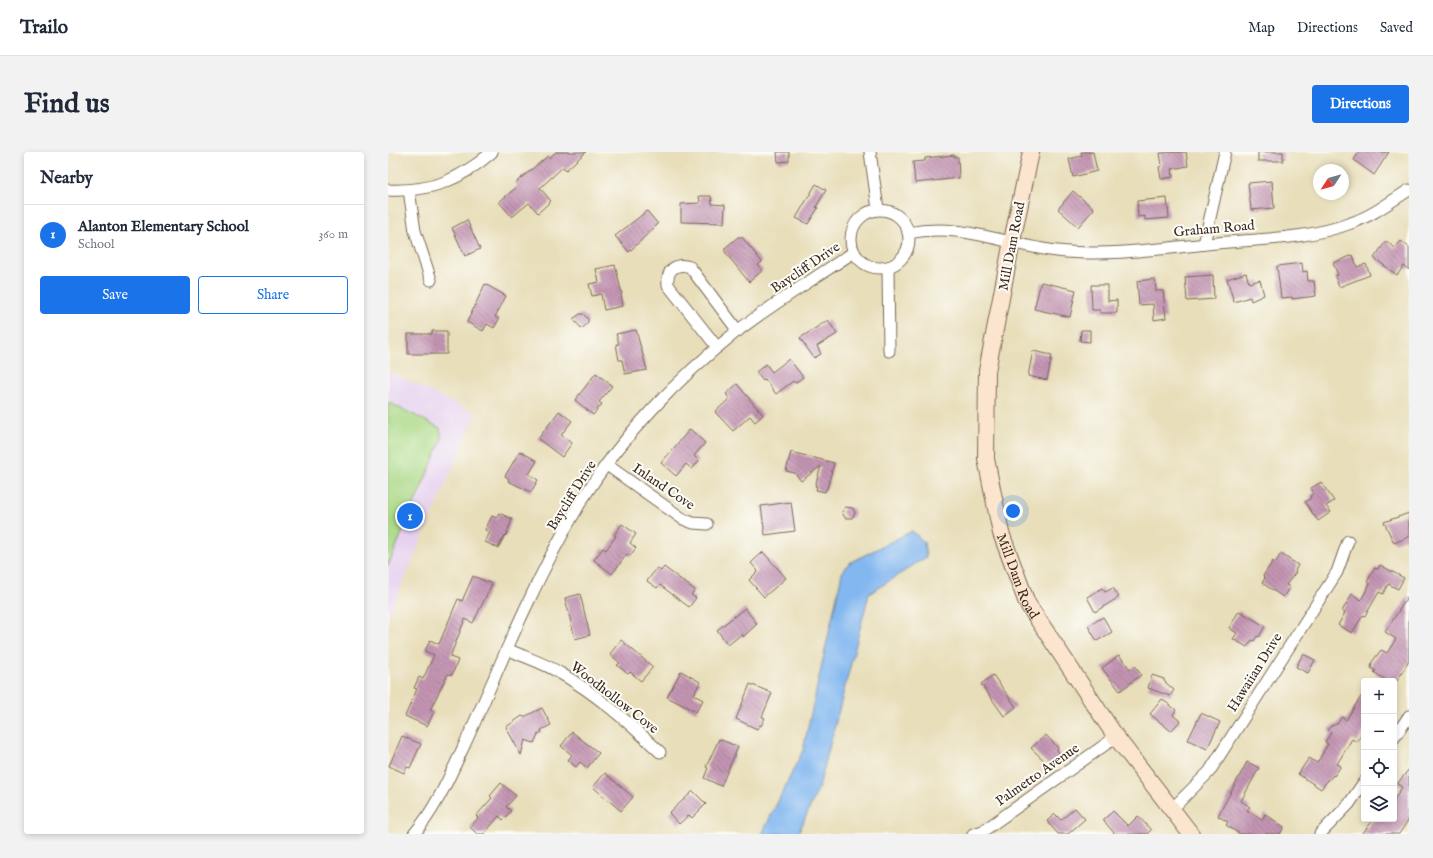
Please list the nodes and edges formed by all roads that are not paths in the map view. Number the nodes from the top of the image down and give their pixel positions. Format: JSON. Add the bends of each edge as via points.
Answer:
{"nodes":[{"id":1,"x":492,"y":152,"type":"edge"},
{"id":2,"x":870,"y":152,"type":"edge"},
{"id":3,"x":1031,"y":152,"type":"edge"},
{"id":4,"x":1225,"y":152,"type":"edge"},
{"id":5,"x":388,"y":190,"type":"edge"},
{"id":6,"x":409,"y":190,"type":"junction"},
{"id":7,"x":1409,"y":190,"type":"edge"},
{"id":8,"x":878,"y":209,"type":"junction"},
{"id":9,"x":908,"y":233,"type":"junction"},
{"id":10,"x":1012,"y":241,"type":"junction"},
{"id":11,"x":1204,"y":244,"type":"junction"},
{"id":12,"x":854,"y":252,"type":"junction"},
{"id":13,"x":888,"y":267,"type":"junction"},
{"id":14,"x":431,"y":280,"type":"dead end"},
{"id":15,"x":738,"y":331,"type":"junction"},
{"id":16,"x":718,"y":347,"type":"junction"},
{"id":17,"x":889,"y":351,"type":"dead end"},
{"id":18,"x":607,"y":465,"type":"junction"},
{"id":19,"x":708,"y":524,"type":"dead end"},
{"id":20,"x":1348,"y":541,"type":"dead end"},
{"id":21,"x":507,"y":649,"type":"junction"},
{"id":22,"x":1409,"y":716,"type":"edge"},
{"id":23,"x":1397,"y":734,"type":"edge"},
{"id":24,"x":1116,"y":737,"type":"junction"},
{"id":25,"x":660,"y":752,"type":"dead end"},
{"id":26,"x":1361,"y":786,"type":"edge"},
{"id":27,"x":1172,"y":809,"type":"junction"},
{"id":28,"x":416,"y":833,"type":"edge"},
{"id":29,"x":973,"y":834,"type":"edge"},
{"id":30,"x":1191,"y":834,"type":"edge"},
{"id":31,"x":1320,"y":834,"type":"edge"}],
"edges":[{"from":1,"to":6,"type":"street","via":[[450,181]]},
{"from":2,"to":8,"type":"street"},
{"from":3,"to":10,"type":"street","name":"Mill Dam Road"},
{"from":4,"to":11,"type":"street"},
{"from":5,"to":6,"type":"street"},
{"from":6,"to":14,"type":"street","via":[[415,231]]},
{"from":7,"to":11,"type":"street","name":"Graham Road","via":[[1351,224],[1301,236]]},
{"from":8,"to":9,"type":"street","via":[[894,213],[906,225]]},
{"from":8,"to":12,"type":"street","name":"Baycliff Drive","via":[[863,215],[855,224],[851,236]]},
{"from":9,"to":10,"type":"street","via":[[947,229]]},
{"from":9,"to":13,"type":"street","via":[[905,254]]},
{"from":10,"to":11,"type":"street","name":"Graham Road","via":[[1075,253]]},
{"from":10,"to":24,"type":"street","name":"Mill Dam Road","via":[[987,371],[986,459],[1001,533],[1027,603]]},
{"from":12,"to":13,"type":"street","name":"Baycliff Drive","via":[[865,263],[880,268]]},
{"from":12,"to":15,"type":"street","name":"Baycliff Drive"},
{"from":13,"to":17,"type":"street"},
{"from":15,"to":16,"type":"street","name":"Baycliff Drive"},
{"from":15,"to":16,"type":"street","via":[[690,267],[679,265],[672,268],[668,273],[668,284]]},
{"from":16,"to":18,"type":"street","name":"Baycliff Drive","via":[[681,380]]},
{"from":18,"to":19,"type":"street","name":"Inland Cove","via":[[683,518],[693,523]]},
{"from":18,"to":21,"type":"street","name":"Baycliff Drive","via":[[583,499],[561,539]]},
{"from":20,"to":27,"type":"street","name":"Hawaiian Drive","via":[[1337,572],[1209,772]]},
{"from":21,"to":25,"type":"street","name":"Woodhollow Cove","via":[[560,672],[625,720]]},
{"from":21,"to":28,"type":"street","name":"Baycliff Drive","via":[[447,781]]},
{"from":22,"to":23,"type":"street"},
{"from":24,"to":27,"type":"street","name":"Mill Dam Road"},
{"from":24,"to":29,"type":"street","name":"Palmetto Avenue","via":[[983,831]]},
{"from":26,"to":31,"type":"street"},
{"from":27,"to":30,"type":"street","name":"Mill Dam Road"}]}
